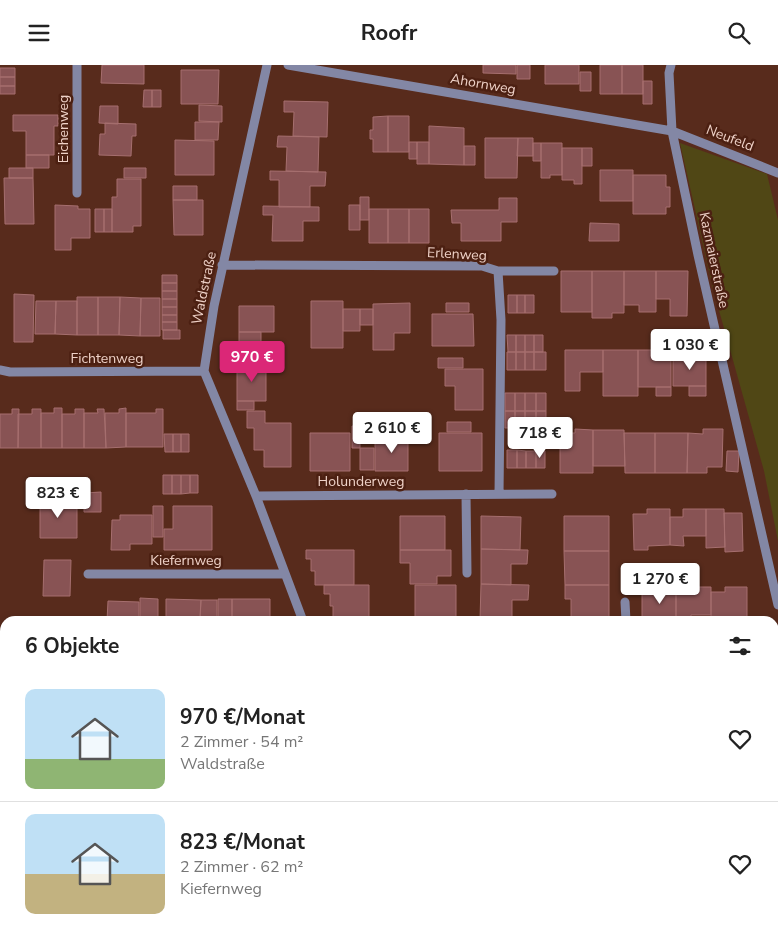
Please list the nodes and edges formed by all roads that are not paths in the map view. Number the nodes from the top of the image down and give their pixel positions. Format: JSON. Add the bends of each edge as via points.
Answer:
{"nodes":[{"id":1,"x":77,"y":65,"type":"edge"},
{"id":2,"x":267,"y":65,"type":"edge"},
{"id":3,"x":288,"y":65,"type":"edge"},
{"id":4,"x":671,"y":65,"type":"edge"},
{"id":5,"x":672,"y":131,"type":"junction"},
{"id":6,"x":778,"y":173,"type":"edge"},
{"id":7,"x":77,"y":193,"type":"dead end"},
{"id":8,"x":222,"y":265,"type":"junction"},
{"id":9,"x":498,"y":271,"type":"junction"},
{"id":10,"x":554,"y":271,"type":"dead end"},
{"id":11,"x":0,"y":370,"type":"edge"},
{"id":12,"x":204,"y":371,"type":"junction"},
{"id":13,"x":10,"y":372,"type":"junction"},
{"id":14,"x":0,"y":375,"type":"edge"},
{"id":15,"x":466,"y":494,"type":"junction"},
{"id":16,"x":499,"y":494,"type":"junction"},
{"id":17,"x":552,"y":494,"type":"dead end"},
{"id":18,"x":256,"y":495,"type":"junction"},
{"id":19,"x":467,"y":573,"type":"dead end"},
{"id":20,"x":88,"y":574,"type":"dead end"},
{"id":21,"x":285,"y":574,"type":"junction"},
{"id":22,"x":625,"y":601,"type":"dead end"},
{"id":23,"x":778,"y":605,"type":"edge"},
{"id":24,"x":301,"y":616,"type":"edge"},
{"id":25,"x":626,"y":616,"type":"edge"}],
"edges":[{"from":1,"to":7,"type":"street","name":"Eichenweg"},
{"from":2,"to":8,"type":"street","name":"Waldstraße"},
{"from":3,"to":5,"type":"street","name":"Ahornweg"},
{"from":4,"to":5,"type":"street","name":"Kazmaierstraße"},
{"from":5,"to":6,"type":"street","name":"Neufeld"},
{"from":5,"to":23,"type":"street","name":"Kazmaierstraße"},
{"from":8,"to":9,"type":"street","name":"Erlenweg","via":[[482,267]]},
{"from":8,"to":12,"type":"street","name":"Waldstraße"},
{"from":9,"to":10,"type":"street"},
{"from":9,"to":16,"type":"street","name":"Erlenweg","via":[[501,320]]},
{"from":11,"to":13,"type":"street","name":"Fichtenweg"},
{"from":12,"to":13,"type":"street","name":"Fichtenweg"},
{"from":12,"to":18,"type":"street"},
{"from":13,"to":14,"type":"street","name":"Fichtenweg"},
{"from":15,"to":16,"type":"street","name":"Holunderweg"},
{"from":15,"to":18,"type":"street","name":"Holunderweg"},
{"from":15,"to":19,"type":"street"},
{"from":16,"to":17,"type":"street","name":"Holunderweg"},
{"from":18,"to":21,"type":"street"},
{"from":20,"to":21,"type":"street","name":"Kiefernweg"},
{"from":21,"to":24,"type":"street"},
{"from":22,"to":25,"type":"street"}]}
